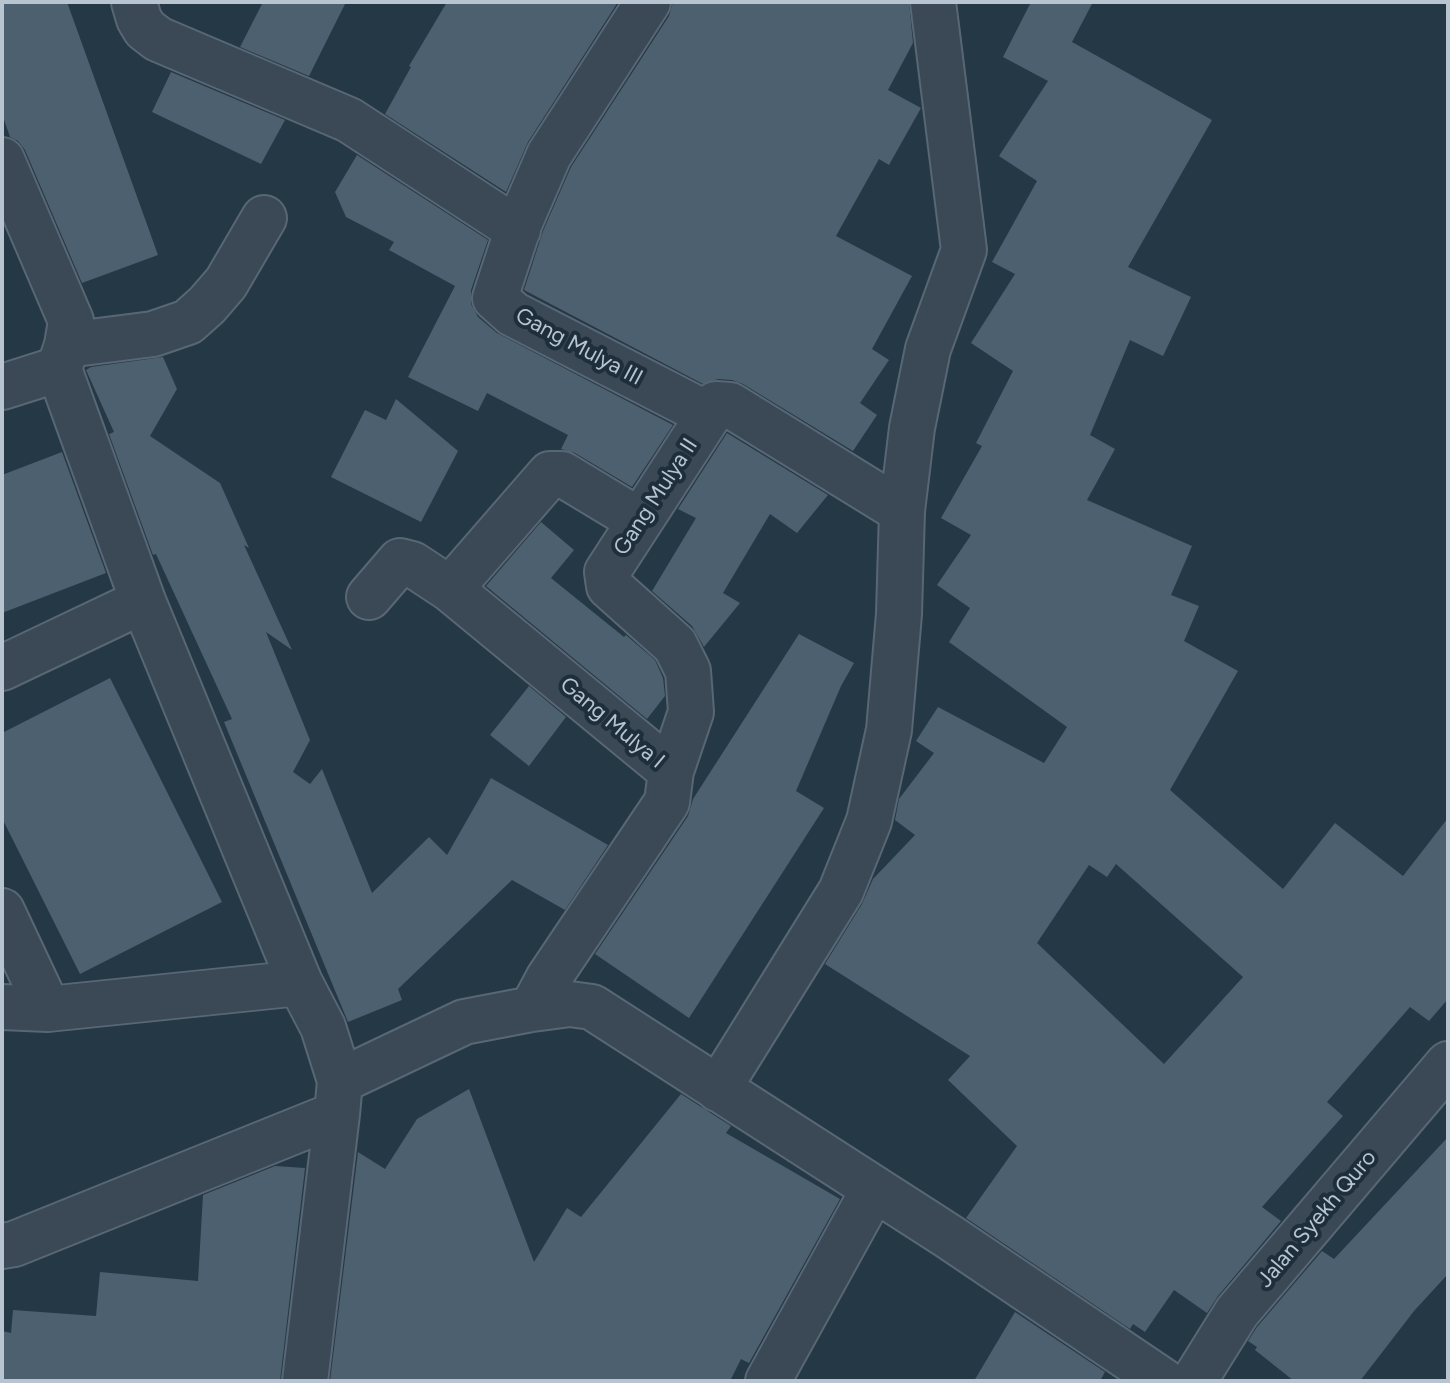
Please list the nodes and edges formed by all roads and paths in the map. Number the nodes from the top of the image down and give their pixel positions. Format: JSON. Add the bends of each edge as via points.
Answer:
{"nodes":[{"id":1,"x":134,"y":2,"type":"edge"},
{"id":2,"x":648,"y":2,"type":"edge"},
{"id":3,"x":933,"y":2,"type":"edge"},
{"id":4,"x":2,"y":160,"type":"edge"},
{"id":5,"x":264,"y":218,"type":"dead end"},
{"id":6,"x":518,"y":230,"type":"junction"},
{"id":7,"x":63,"y":357,"type":"junction"},
{"id":8,"x":2,"y":387,"type":"edge"},
{"id":9,"x":709,"y":415,"type":"junction"},
{"id":10,"x":902,"y":511,"type":"junction"},
{"id":11,"x":640,"y":521,"type":"junction"},
{"id":12,"x":450,"y":589,"type":"junction"},
{"id":13,"x":369,"y":597,"type":"dead end"},
{"id":14,"x":143,"y":601,"type":"junction"},
{"id":15,"x":2,"y":668,"type":"edge"},
{"id":16,"x":671,"y":771,"type":"junction"},
{"id":17,"x":2,"y":911,"type":"edge"},
{"id":18,"x":300,"y":983,"type":"junction"},
{"id":19,"x":2,"y":1007,"type":"edge"},
{"id":20,"x":48,"y":1009,"type":"junction"},
{"id":21,"x":532,"y":1009,"type":"junction"},
{"id":22,"x":1448,"y":1064,"type":"edge"},
{"id":23,"x":718,"y":1089,"type":"junction"},
{"id":24,"x":338,"y":1098,"type":"junction"},
{"id":25,"x":874,"y":1189,"type":"junction"},
{"id":26,"x":2,"y":1246,"type":"edge"},
{"id":27,"x":305,"y":1381,"type":"edge"},
{"id":28,"x":735,"y":1381,"type":"edge"},
{"id":29,"x":756,"y":1381,"type":"edge"},
{"id":30,"x":768,"y":1381,"type":"edge"},
{"id":31,"x":1163,"y":1381,"type":"edge"},
{"id":32,"x":1194,"y":1381,"type":"edge"}],
"edges":[{"from":1,"to":6,"type":"street","via":[[145,29],[158,39],[349,120]]},
{"from":2,"to":6,"type":"street","name":"Gang Mulya III","via":[[549,155]]},
{"from":3,"to":10,"type":"street","via":[[964,250],[928,349]]},
{"from":4,"to":7,"type":"street","via":[[71,321]]},
{"from":5,"to":7,"type":"street","via":[[226,283],[188,322]]},
{"from":6,"to":9,"type":"street","name":"Gang Mulya III","via":[[495,298],[513,314]]},
{"from":7,"to":8,"type":"street"},
{"from":7,"to":14,"type":"street"},
{"from":9,"to":10,"type":"street","name":"Gang Mulya II","via":[[716,404],[730,405]]},
{"from":9,"to":11,"type":"street","name":"Gang Mulya II"},
{"from":10,"to":23,"type":"street","via":[[889,730],[869,821],[841,891]]},
{"from":11,"to":12,"type":"street","via":[[562,474],[550,474]]},
{"from":11,"to":16,"type":"street","name":"Gang Mulya II","via":[[607,572],[609,586],[675,645],[688,671],[691,712]]},
{"from":12,"to":13,"type":"street","name":"Gang Mulya I","via":[[400,561]]},
{"from":12,"to":16,"type":"street","name":"Gang Mulya I"},
{"from":14,"to":15,"type":"street"},
{"from":14,"to":18,"type":"street"},
{"from":16,"to":21,"type":"street","name":"Gang Mulya I","via":[[667,802]]},
{"from":17,"to":20,"type":"street"},
{"from":18,"to":20,"type":"street"},
{"from":18,"to":24,"type":"street","via":[[323,1027]]},
{"from":19,"to":20,"type":"street"},
{"from":21,"to":23,"type":"street","via":[[592,1007]]},
{"from":21,"to":24,"type":"street","via":[[464,1022]]},
{"from":22,"to":32,"type":"street","name":"Jalan Syekh Quro","via":[[1237,1312]]},
{"from":23,"to":25,"type":"street"},
{"from":24,"to":26,"type":"street"},
{"from":24,"to":27,"type":"street"},
{"from":25,"to":30,"type":"street"},
{"from":25,"to":31,"type":"street"},
{"from":28,"to":29,"type":"street","via":[[740,1372]]}]}
